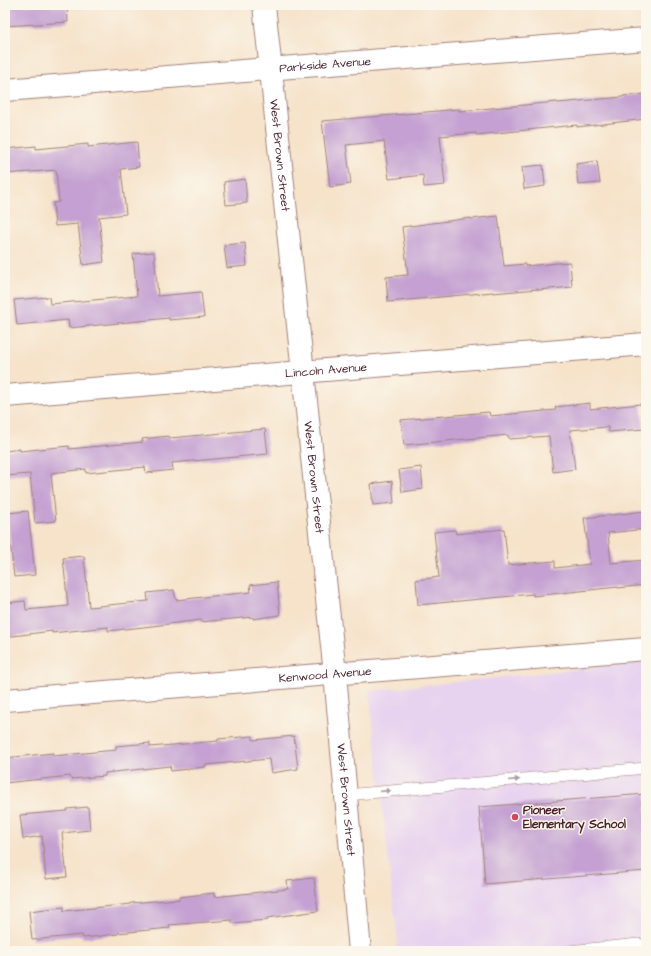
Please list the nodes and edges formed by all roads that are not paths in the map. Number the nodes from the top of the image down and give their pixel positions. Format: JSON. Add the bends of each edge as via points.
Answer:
{"nodes":[{"id":1,"x":264,"y":5,"type":"edge"},
{"id":2,"x":646,"y":39,"type":"edge"},
{"id":3,"x":271,"y":69,"type":"junction"},
{"id":4,"x":5,"y":90,"type":"edge"},
{"id":5,"x":646,"y":344,"type":"edge"},
{"id":6,"x":303,"y":372,"type":"junction"},
{"id":7,"x":5,"y":396,"type":"edge"},
{"id":8,"x":646,"y":649,"type":"edge"},
{"id":9,"x":335,"y":674,"type":"junction"},
{"id":10,"x":5,"y":700,"type":"edge"},
{"id":11,"x":646,"y":768,"type":"edge"},
{"id":12,"x":346,"y":795,"type":"junction"},
{"id":13,"x":639,"y":944,"type":"dead end"},
{"id":14,"x":360,"y":951,"type":"edge"},
{"id":15,"x":569,"y":951,"type":"edge"}],
"edges":[{"from":1,"to":3,"type":"street","name":"West Brown Street"},
{"from":2,"to":3,"type":"street","name":"Parkside Avenue"},
{"from":3,"to":4,"type":"street","name":"Parkside Avenue"},
{"from":3,"to":6,"type":"street","name":"West Brown Street"},
{"from":5,"to":6,"type":"street","name":"Lincoln Avenue"},
{"from":6,"to":7,"type":"street","name":"Lincoln Avenue"},
{"from":6,"to":9,"type":"street","name":"West Brown Street"},
{"from":8,"to":9,"type":"street","name":"Kenwood Avenue"},
{"from":9,"to":10,"type":"street","name":"Kenwood Avenue"},
{"from":9,"to":12,"type":"street","name":"West Brown Street"},
{"from":12,"to":11,"type":"lane","one_way":true},
{"from":12,"to":14,"type":"street","name":"West Brown Street"},
{"from":13,"to":15,"type":"lane"}]}
